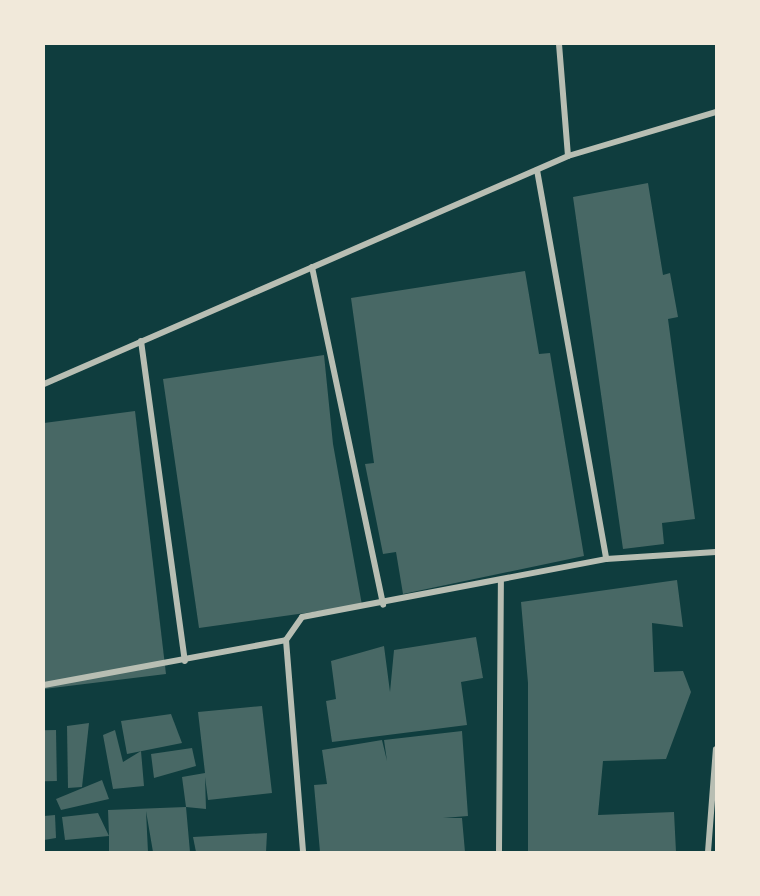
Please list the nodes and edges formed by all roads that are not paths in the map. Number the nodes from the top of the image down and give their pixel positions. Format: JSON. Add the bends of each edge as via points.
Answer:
{"nodes":[{"id":1,"x":559,"y":44,"type":"edge"},
{"id":2,"x":717,"y":112,"type":"edge"},
{"id":3,"x":568,"y":156,"type":"junction"},
{"id":4,"x":537,"y":170,"type":"junction"},
{"id":5,"x":312,"y":267,"type":"junction"},
{"id":6,"x":141,"y":341,"type":"junction"},
{"id":7,"x":44,"y":384,"type":"edge"},
{"id":8,"x":717,"y":552,"type":"edge"},
{"id":9,"x":606,"y":559,"type":"junction"},
{"id":10,"x":501,"y":582,"type":"junction"},
{"id":11,"x":383,"y":605,"type":"junction"},
{"id":12,"x":286,"y":640,"type":"junction"},
{"id":13,"x":185,"y":661,"type":"junction"},
{"id":14,"x":44,"y":685,"type":"edge"},
{"id":15,"x":717,"y":749,"type":"edge"},
{"id":16,"x":303,"y":852,"type":"edge"},
{"id":17,"x":499,"y":852,"type":"edge"},
{"id":18,"x":708,"y":852,"type":"edge"}],
"edges":[{"from":1,"to":3,"type":"street"},
{"from":2,"to":3,"type":"street"},
{"from":3,"to":4,"type":"street"},
{"from":4,"to":5,"type":"street"},
{"from":4,"to":9,"type":"street"},
{"from":5,"to":6,"type":"street"},
{"from":5,"to":11,"type":"street"},
{"from":6,"to":7,"type":"street"},
{"from":6,"to":13,"type":"street"},
{"from":8,"to":9,"type":"street"},
{"from":9,"to":10,"type":"street"},
{"from":10,"to":11,"type":"street"},
{"from":10,"to":17,"type":"street"},
{"from":11,"to":12,"type":"street","via":[[302,618]]},
{"from":12,"to":13,"type":"street"},
{"from":12,"to":16,"type":"street"},
{"from":13,"to":14,"type":"street"},
{"from":15,"to":18,"type":"street"}]}
